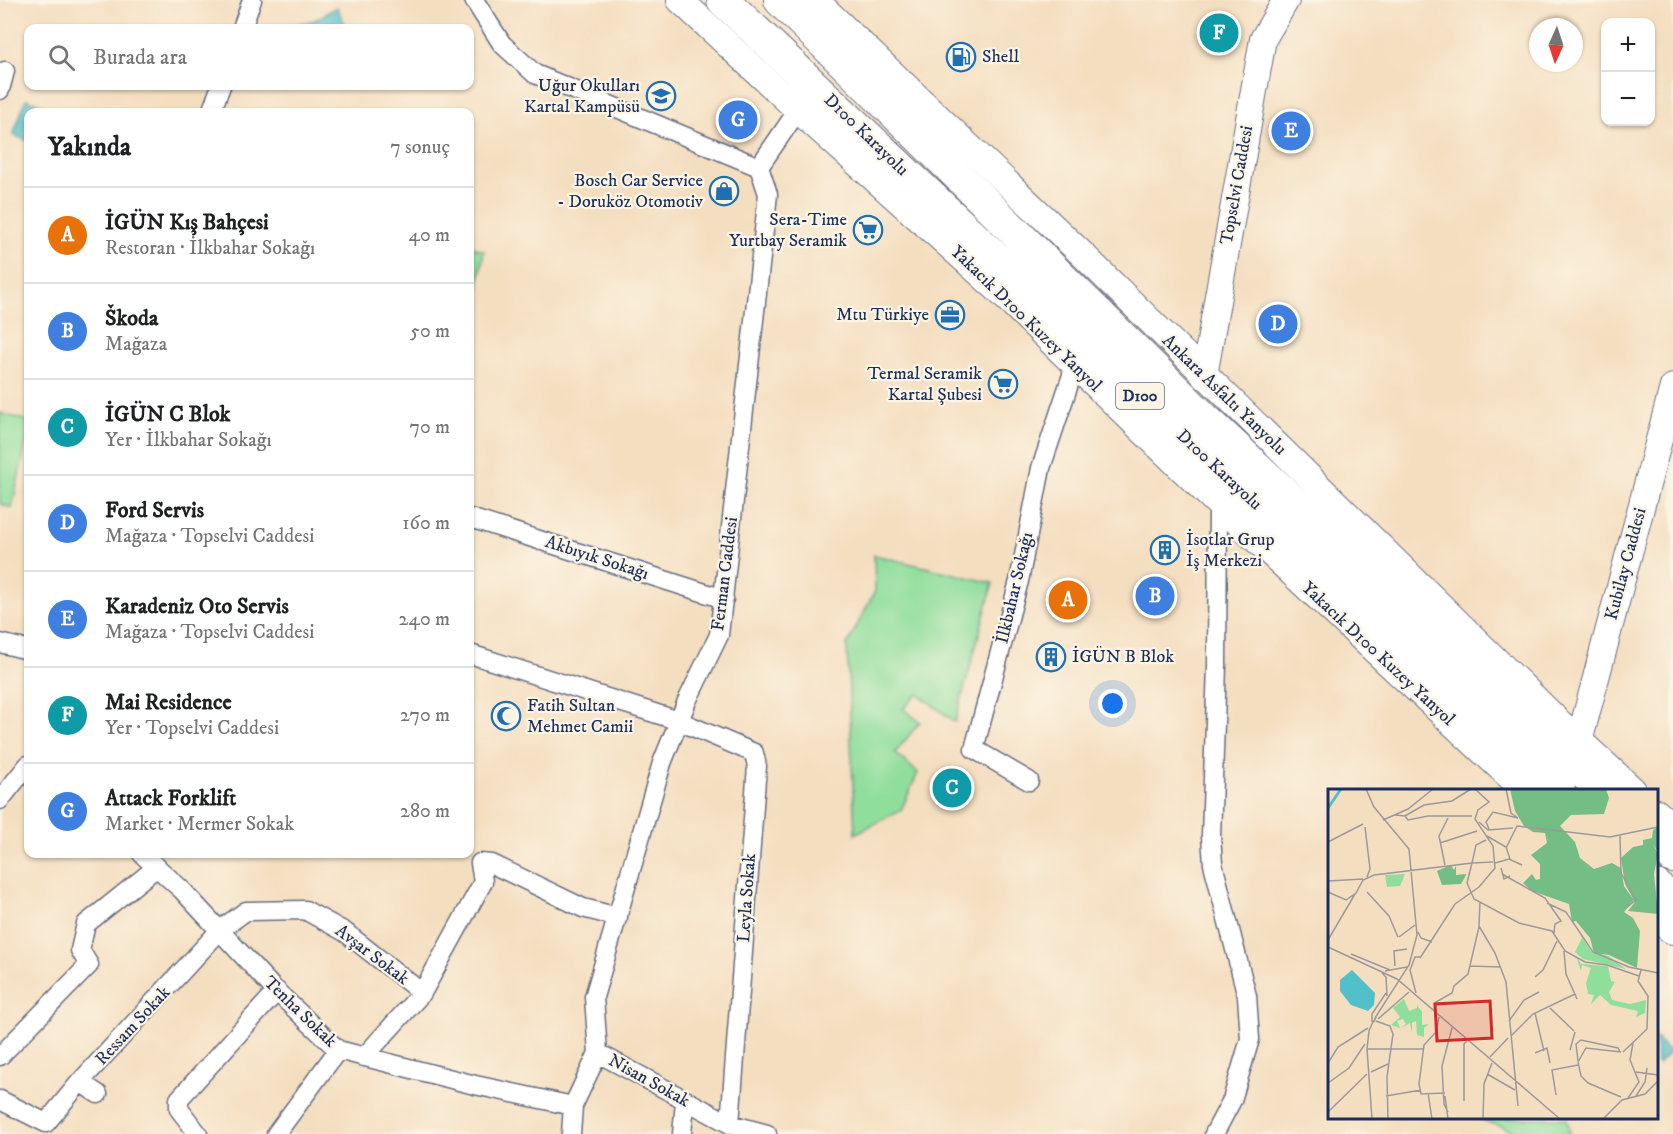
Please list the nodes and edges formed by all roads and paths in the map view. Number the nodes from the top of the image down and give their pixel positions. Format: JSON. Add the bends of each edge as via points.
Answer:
{"nodes":[{"id":1,"x":252,"y":0,"type":"edge"},
{"id":2,"x":474,"y":0,"type":"edge"},
{"id":3,"x":681,"y":0,"type":"edge"},
{"id":4,"x":723,"y":0,"type":"edge"},
{"id":5,"x":780,"y":0,"type":"edge"},
{"id":6,"x":815,"y":0,"type":"edge"},
{"id":7,"x":1286,"y":0,"type":"edge"},
{"id":8,"x":243,"y":24,"type":"edge"},
{"id":9,"x":5,"y":71,"type":"dead end"},
{"id":10,"x":0,"y":90,"type":"edge"},
{"id":11,"x":220,"y":90,"type":"edge"},
{"id":12,"x":213,"y":108,"type":"edge"},
{"id":13,"x":798,"y":110,"type":"junction"},
{"id":14,"x":759,"y":167,"type":"junction"},
{"id":15,"x":1075,"y":366,"type":"junction"},
{"id":16,"x":1204,"y":376,"type":"junction"},
{"id":17,"x":1673,"y":387,"type":"edge"},
{"id":18,"x":1218,"y":504,"type":"junction"},
{"id":19,"x":474,"y":519,"type":"edge"},
{"id":20,"x":724,"y":599,"type":"junction"},
{"id":21,"x":0,"y":643,"type":"edge"},
{"id":22,"x":24,"y":649,"type":"edge"},
{"id":23,"x":474,"y":655,"type":"edge"},
{"id":24,"x":679,"y":721,"type":"junction"},
{"id":25,"x":1570,"y":732,"type":"junction"},
{"id":26,"x":24,"y":770,"type":"edge"},
{"id":27,"x":1029,"y":780,"type":"dead end"},
{"id":28,"x":1523,"y":789,"type":"edge"},
{"id":29,"x":1558,"y":789,"type":"edge"},
{"id":30,"x":1601,"y":789,"type":"edge"},
{"id":31,"x":1613,"y":789,"type":"edge"},
{"id":32,"x":1632,"y":789,"type":"edge"},
{"id":33,"x":0,"y":800,"type":"edge"},
{"id":34,"x":1658,"y":814,"type":"edge"},
{"id":35,"x":1673,"y":826,"type":"edge"},
{"id":36,"x":1658,"y":843,"type":"edge"},
{"id":37,"x":1673,"y":856,"type":"edge"},
{"id":38,"x":147,"y":858,"type":"edge"},
{"id":39,"x":475,"y":858,"type":"edge"},
{"id":40,"x":157,"y":867,"type":"junction"},
{"id":41,"x":1658,"y":888,"type":"edge"},
{"id":42,"x":1673,"y":902,"type":"edge"},
{"id":43,"x":618,"y":917,"type":"junction"},
{"id":44,"x":1658,"y":917,"type":"edge"},
{"id":45,"x":1658,"y":918,"type":"edge"},
{"id":46,"x":1673,"y":928,"type":"edge"},
{"id":47,"x":221,"y":929,"type":"junction"},
{"id":48,"x":1673,"y":935,"type":"edge"},
{"id":49,"x":277,"y":992,"type":"junction"},
{"id":50,"x":422,"y":993,"type":"junction"},
{"id":51,"x":338,"y":1050,"type":"junction"},
{"id":52,"x":598,"y":1053,"type":"junction"},
{"id":53,"x":0,"y":1056,"type":"edge"},
{"id":54,"x":364,"y":1057,"type":"junction"},
{"id":55,"x":80,"y":1082,"type":"junction"},
{"id":56,"x":98,"y":1094,"type":"dead end"},
{"id":57,"x":0,"y":1100,"type":"edge"},
{"id":58,"x":685,"y":1102,"type":"junction"},
{"id":59,"x":573,"y":1106,"type":"junction"},
{"id":60,"x":730,"y":1124,"type":"junction"},
{"id":61,"x":198,"y":1134,"type":"edge"},
{"id":62,"x":276,"y":1134,"type":"edge"},
{"id":63,"x":571,"y":1134,"type":"edge"},
{"id":64,"x":682,"y":1134,"type":"edge"},
{"id":65,"x":766,"y":1134,"type":"edge"},
{"id":66,"x":1214,"y":1134,"type":"edge"}],
"edges":[{"from":1,"to":8,"type":"street"},
{"from":2,"to":14,"type":"street","via":[[502,44],[535,74]]},
{"from":3,"to":13,"type":"main road","name":"Yakacık D100 Kuzey Yanyol"},
{"from":4,"to":29,"type":"highway","name":"D100 Karayolu","number":"D100"},
{"from":5,"to":30,"type":"highway","name":"D100 Karayolu","number":"D100","via":[[1204,418]]},
{"from":6,"to":16,"type":"main road","name":"Ankara Asfaltı Yanyolu"},
{"from":7,"to":16,"type":"main road","name":"Topselvi Caddesi","via":[[1263,39]]},
{"from":9,"to":10,"type":"street"},
{"from":11,"to":12,"type":"street"},
{"from":13,"to":14,"type":"street"},
{"from":13,"to":15,"type":"main road","name":"Yakacık D100 Kuzey Yanyol","via":[[993,286]]},
{"from":14,"to":20,"type":"street","name":"Ferman Caddesi","via":[[768,194]]},
{"from":15,"to":18,"type":"main road","name":"Yakacık D100 Kuzey Yanyol"},
{"from":15,"to":27,"type":"street","name":"İlkbahar Sokağı","via":[[1041,468],[1019,581],[974,749]]},
{"from":16,"to":25,"type":"main road","name":"Ankara Asfaltı Yanyolu"},
{"from":17,"to":25,"type":"main road","name":"Kubilay Caddesi"},
{"from":18,"to":28,"type":"main road","name":"Yakacık D100 Kuzey Yanyol"},
{"from":18,"to":66,"type":"street","via":[[1211,836],[1213,864],[1247,996],[1250,1039],[1232,1100]]},
{"from":19,"to":20,"type":"street","name":"Akbıyık Sokağı"},
{"from":20,"to":24,"type":"street","name":"Ferman Caddesi","via":[[719,635]]},
{"from":21,"to":22,"type":"street"},
{"from":23,"to":24,"type":"street"},
{"from":24,"to":43,"type":"street","name":"Ferman Caddesi","via":[[662,763]]},
{"from":24,"to":60,"type":"street","name":"Leyla Sokak","via":[[754,753],[757,766]]},
{"from":25,"to":31,"type":"highway"},
{"from":25,"to":32,"type":"main road","name":"Ankara Asfaltı Yanyolu"},
{"from":26,"to":33,"type":"street"},
{"from":34,"to":35,"type":"main road"},
{"from":36,"to":37,"type":"highway"},
{"from":38,"to":40,"type":"street","name":"Tenha Sokak"},
{"from":39,"to":43,"type":"street","via":[[583,908]]},
{"from":39,"to":50,"type":"street","via":[[483,882]]},
{"from":40,"to":47,"type":"street","name":"Tenha Sokak"},
{"from":40,"to":53,"type":"street","via":[[86,924],[80,950],[89,964]]},
{"from":41,"to":42,"type":"highway"},
{"from":43,"to":52,"type":"street","name":"Ferman Caddesi","via":[[594,998]]},
{"from":44,"to":46,"type":"highway"},
{"from":45,"to":48,"type":"main road"},
{"from":47,"to":49,"type":"street","name":"Tenha Sokak"},
{"from":47,"to":50,"type":"street","name":"Avşar Sokak","via":[[246,911],[305,910],[345,932]]},
{"from":47,"to":55,"type":"street","name":"Ressam Sokak"},
{"from":49,"to":51,"type":"street","name":"Tenha Sokak"},
{"from":49,"to":61,"type":"street","via":[[179,1099],[179,1109]]},
{"from":50,"to":54,"type":"street"},
{"from":51,"to":54,"type":"street","name":"Tenha Sokak"},
{"from":51,"to":62,"type":"street"},
{"from":52,"to":58,"type":"street","name":"Nisan Sokak"},
{"from":52,"to":59,"type":"street","name":"Ferman Caddesi"},
{"from":54,"to":59,"type":"street","name":"Tenha Sokak"},
{"from":55,"to":56,"type":"street"},
{"from":55,"to":57,"type":"street","name":"Ressam Sokak","via":[[46,1123]]},
{"from":58,"to":60,"type":"street","name":"Nisan Sokak"},
{"from":58,"to":64,"type":"street"},
{"from":59,"to":63,"type":"street","name":"Ferman Caddesi"},
{"from":60,"to":65,"type":"street","name":"Nisan Sokak"}]}
